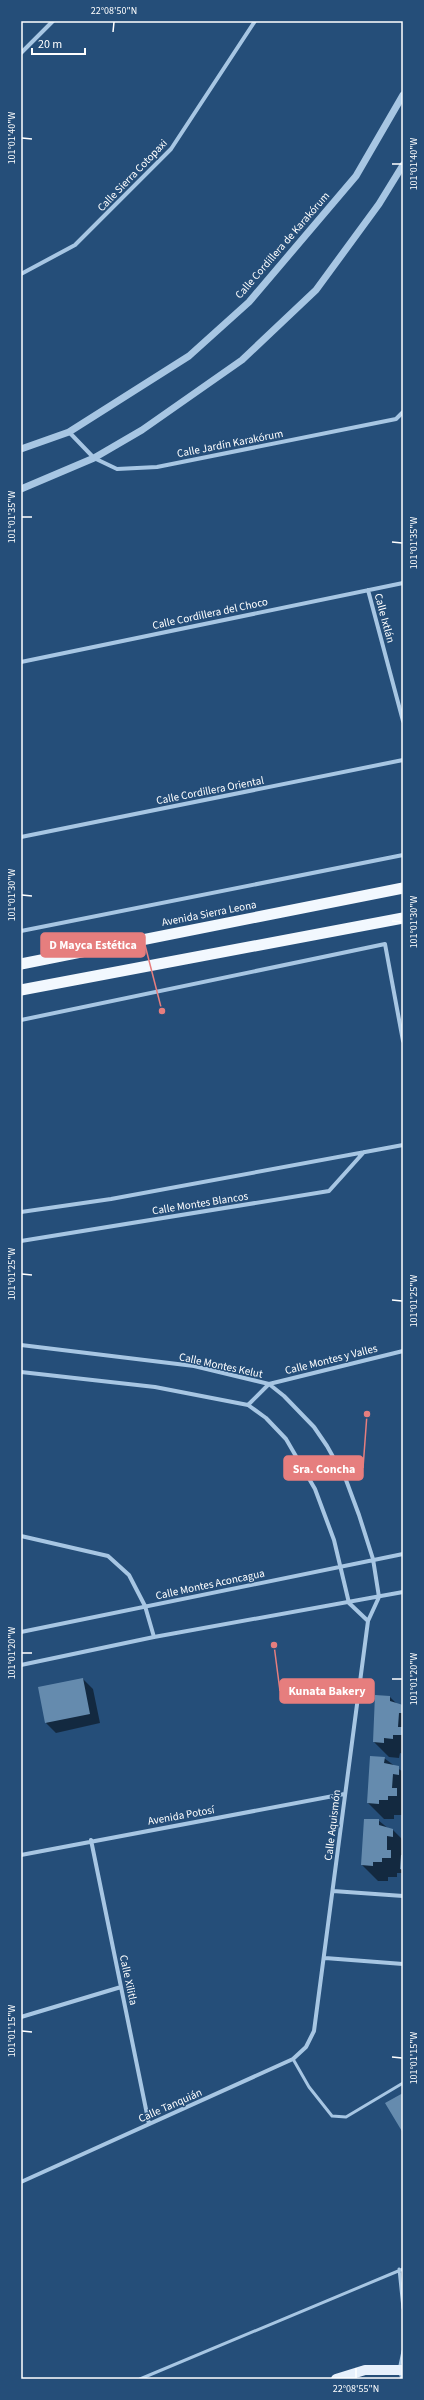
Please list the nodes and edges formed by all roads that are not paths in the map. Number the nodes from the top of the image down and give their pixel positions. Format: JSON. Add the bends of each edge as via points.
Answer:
{"nodes":[{"id":1,"x":53,"y":21,"type":"edge"},
{"id":2,"x":255,"y":21,"type":"edge"},
{"id":3,"x":21,"y":54,"type":"edge"},
{"id":4,"x":403,"y":95,"type":"edge"},
{"id":5,"x":403,"y":165,"type":"edge"},
{"id":6,"x":21,"y":274,"type":"edge"},
{"id":7,"x":403,"y":412,"type":"edge"},
{"id":8,"x":69,"y":432,"type":"junction"},
{"id":9,"x":21,"y":449,"type":"edge"},
{"id":10,"x":94,"y":458,"type":"junction"},
{"id":11,"x":21,"y":489,"type":"edge"},
{"id":12,"x":403,"y":583,"type":"edge"},
{"id":13,"x":368,"y":590,"type":"junction"},
{"id":14,"x":21,"y":662,"type":"edge"},
{"id":15,"x":403,"y":721,"type":"edge"},
{"id":16,"x":403,"y":760,"type":"edge"},
{"id":17,"x":21,"y":837,"type":"edge"},
{"id":18,"x":403,"y":856,"type":"edge"},
{"id":19,"x":403,"y":888,"type":"edge"},
{"id":20,"x":403,"y":918,"type":"edge"},
{"id":21,"x":21,"y":931,"type":"edge"},
{"id":22,"x":21,"y":964,"type":"edge"},
{"id":23,"x":21,"y":990,"type":"edge"},
{"id":24,"x":21,"y":1020,"type":"edge"},
{"id":25,"x":403,"y":1041,"type":"edge"},
{"id":26,"x":403,"y":1145,"type":"edge"},
{"id":27,"x":364,"y":1152,"type":"junction"},
{"id":28,"x":21,"y":1212,"type":"edge"},
{"id":29,"x":21,"y":1241,"type":"edge"},
{"id":30,"x":21,"y":1345,"type":"edge"},
{"id":31,"x":403,"y":1351,"type":"edge"},
{"id":32,"x":21,"y":1372,"type":"edge"},
{"id":33,"x":268,"y":1384,"type":"junction"},
{"id":34,"x":248,"y":1405,"type":"junction"},
{"id":35,"x":21,"y":1536,"type":"edge"},
{"id":36,"x":403,"y":1554,"type":"edge"},
{"id":37,"x":373,"y":1559,"type":"junction"},
{"id":38,"x":339,"y":1566,"type":"junction"},
{"id":39,"x":403,"y":1592,"type":"edge"},
{"id":40,"x":379,"y":1597,"type":"junction"},
{"id":41,"x":349,"y":1602,"type":"junction"},
{"id":42,"x":145,"y":1606,"type":"junction"},
{"id":43,"x":368,"y":1621,"type":"junction"},
{"id":44,"x":21,"y":1632,"type":"edge"},
{"id":45,"x":154,"y":1637,"type":"junction"},
{"id":46,"x":21,"y":1665,"type":"edge"},
{"id":47,"x":344,"y":1794,"type":"junction"},
{"id":48,"x":91,"y":1840,"type":"junction"},
{"id":49,"x":21,"y":1855,"type":"edge"},
{"id":50,"x":333,"y":1891,"type":"junction"},
{"id":51,"x":403,"y":1896,"type":"edge"},
{"id":52,"x":325,"y":1958,"type":"junction"},
{"id":53,"x":403,"y":1964,"type":"edge"},
{"id":54,"x":121,"y":1987,"type":"junction"},
{"id":55,"x":21,"y":2017,"type":"edge"},
{"id":56,"x":314,"y":2031,"type":"joint"},
{"id":57,"x":293,"y":2059,"type":"junction"},
{"id":58,"x":403,"y":2083,"type":"edge"},
{"id":59,"x":149,"y":2124,"type":"junction"},
{"id":60,"x":21,"y":2182,"type":"edge"},
{"id":61,"x":401,"y":2269,"type":"edge"},
{"id":62,"x":403,"y":2308,"type":"edge"},
{"id":63,"x":403,"y":2351,"type":"edge"},
{"id":64,"x":401,"y":2373,"type":"edge"},
{"id":65,"x":140,"y":2379,"type":"edge"},
{"id":66,"x":336,"y":2379,"type":"edge"}],
"edges":[{"from":1,"to":3,"type":"street"},
{"from":2,"to":6,"type":"street","name":"Calle Sierra Cotopaxi","via":[[171,149],[75,245]]},
{"from":4,"to":8,"type":"street","name":"Calle Cordillera de Karakórum","via":[[356,176],[249,302],[188,356]]},
{"from":5,"to":10,"type":"street","via":[[379,204],[316,290],[242,360],[142,430]]},
{"from":7,"to":10,"type":"street","name":"Calle Jardín Karakórum","via":[[396,419],[157,467],[116,469]]},
{"from":8,"to":9,"type":"street","name":"Calle Cordillera de Karakórum"},
{"from":8,"to":10,"type":"street","name":"Calle Jardín Karakórum"},
{"from":10,"to":11,"type":"street"},
{"from":12,"to":13,"type":"street","name":"Calle Cordillera del Choco"},
{"from":13,"to":14,"type":"street","name":"Calle Cordillera del Choco"},
{"from":13,"to":15,"type":"street","name":"Calle Ixtlán"},
{"from":16,"to":17,"type":"street","name":"Calle Cordillera Oriental"},
{"from":18,"to":21,"type":"street","name":"Avenida Sierra Leona"},
{"from":19,"to":22,"type":"highway","name":"Avenida Sierra Leona"},
{"from":20,"to":23,"type":"highway"},
{"from":24,"to":25,"type":"street","via":[[385,944]]},
{"from":26,"to":27,"type":"street","name":"Calle Montes Blancos"},
{"from":27,"to":28,"type":"street","name":"Calle Montes Blancos","via":[[111,1199]]},
{"from":27,"to":29,"type":"street","name":"Calle Montes Blancos","via":[[330,1191]]},
{"from":30,"to":33,"type":"street","name":"Calle Montes Kelut","via":[[194,1366]]},
{"from":31,"to":33,"type":"street","name":"Calle Montes y Valles"},
{"from":32,"to":34,"type":"street","via":[[155,1387]]},
{"from":33,"to":34,"type":"street"},
{"from":33,"to":37,"type":"street","name":"Calle Montes Kelut","via":[[284,1396],[314,1427],[326,1446],[346,1480]]},
{"from":34,"to":38,"type":"street","via":[[266,1418],[286,1439],[315,1489],[334,1540]]},
{"from":35,"to":42,"type":"street","via":[[108,1556],[129,1575]]},
{"from":36,"to":37,"type":"street","name":"Calle Montes Aconcagua"},
{"from":37,"to":38,"type":"street","name":"Calle Montes Aconcagua"},
{"from":37,"to":40,"type":"street","name":"Calle Montes Kelut"},
{"from":38,"to":41,"type":"street"},
{"from":38,"to":42,"type":"street","name":"Calle Montes Aconcagua"},
{"from":39,"to":40,"type":"street"},
{"from":40,"to":41,"type":"street"},
{"from":40,"to":43,"type":"street","name":"Calle Aquismón"},
{"from":41,"to":43,"type":"street"},
{"from":41,"to":45,"type":"street"},
{"from":42,"to":44,"type":"street","name":"Calle Montes Aconcagua"},
{"from":42,"to":45,"type":"street"},
{"from":43,"to":47,"type":"street","name":"Calle Aquismón"},
{"from":45,"to":46,"type":"street"},
{"from":47,"to":48,"type":"street","name":"Avenida Potosí"},
{"from":47,"to":50,"type":"street","name":"Calle Aquismón"},
{"from":48,"to":49,"type":"street","name":"Avenida Potosí"},
{"from":48,"to":54,"type":"street","name":"Calle Xilitla"},
{"from":50,"to":51,"type":"street"},
{"from":50,"to":52,"type":"street","name":"Calle Aquismón"},
{"from":52,"to":53,"type":"street"},
{"from":52,"to":56,"type":"street","name":"Calle Aquismón"},
{"from":54,"to":55,"type":"street"},
{"from":54,"to":59,"type":"street","name":"Calle Xilitla"},
{"from":56,"to":57,"type":"street","name":"Calle Tanquián","via":[[306,2047]]},
{"from":57,"to":58,"type":"lane","via":[[309,2087],[332,2116],[346,2117]]},
{"from":57,"to":59,"type":"street","name":"Calle Tanquián"},
{"from":59,"to":60,"type":"street","name":"Calle Tanquián"},
{"from":61,"to":62,"type":"lane"},
{"from":61,"to":65,"type":"lane"},
{"from":63,"to":64,"type":"lane"},
{"from":64,"to":66,"type":"main road","via":[[365,2370]]}]}
